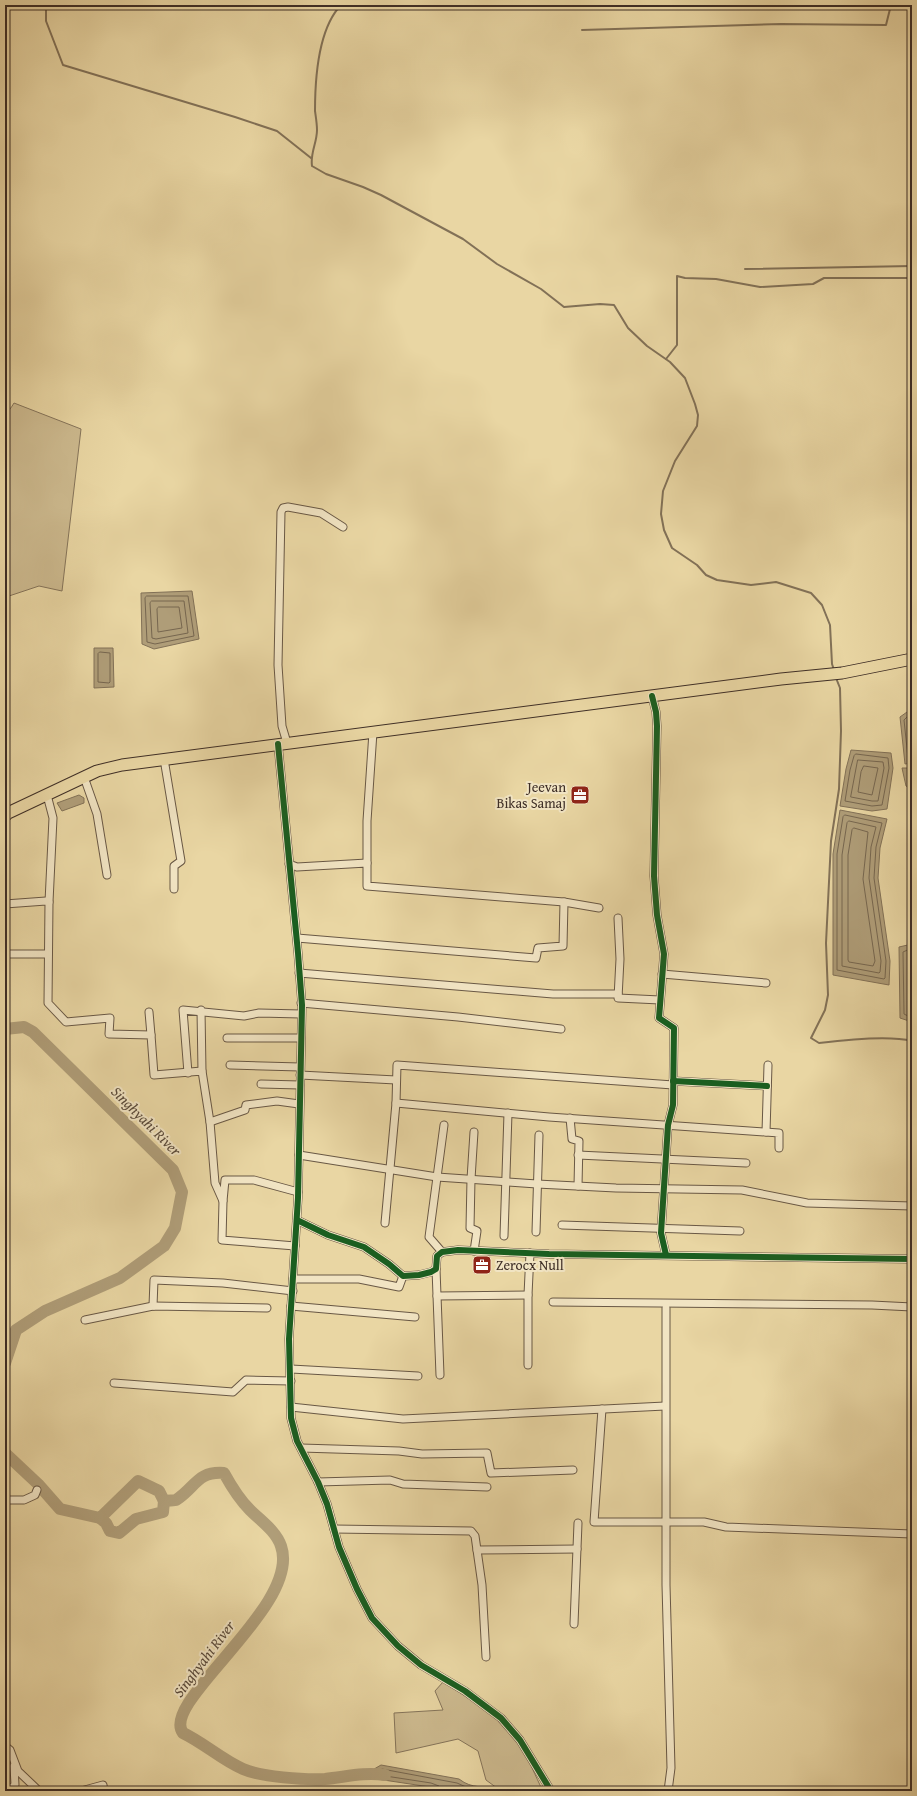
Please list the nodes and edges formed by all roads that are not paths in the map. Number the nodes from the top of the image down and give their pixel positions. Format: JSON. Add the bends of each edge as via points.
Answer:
{"nodes":[{"id":1,"x":343,"y":527,"type":"dead end"},
{"id":2,"x":912,"y":659,"type":"edge"},
{"id":3,"x":652,"y":696,"type":"junction"},
{"id":4,"x":373,"y":732,"type":"junction"},
{"id":5,"x":283,"y":743,"type":"junction"},
{"id":6,"x":164,"y":759,"type":"junction"},
{"id":7,"x":84,"y":777,"type":"junction"},
{"id":8,"x":47,"y":795,"type":"junction"},
{"id":9,"x":5,"y":815,"type":"edge"},
{"id":10,"x":367,"y":863,"type":"junction"},
{"id":11,"x":289,"y":864,"type":"junction"},
{"id":12,"x":107,"y":875,"type":"dead end"},
{"id":13,"x":174,"y":889,"type":"dead end"},
{"id":14,"x":49,"y":902,"type":"junction"},
{"id":15,"x":564,"y":902,"type":"junction"},
{"id":16,"x":5,"y":904,"type":"edge"},
{"id":17,"x":599,"y":908,"type":"dead end"},
{"id":18,"x":618,"y":918,"type":"dead end"},
{"id":19,"x":297,"y":938,"type":"junction"},
{"id":20,"x":5,"y":954,"type":"edge"},
{"id":21,"x":48,"y":954,"type":"junction"},
{"id":22,"x":299,"y":973,"type":"junction"},
{"id":23,"x":662,"y":974,"type":"junction"},
{"id":24,"x":766,"y":983,"type":"dead end"},
{"id":25,"x":618,"y":994,"type":"junction"},
{"id":26,"x":660,"y":1000,"type":"junction"},
{"id":27,"x":301,"y":1003,"type":"junction"},
{"id":28,"x":201,"y":1010,"type":"junction"},
{"id":29,"x":149,"y":1012,"type":"dead end"},
{"id":30,"x":301,"y":1014,"type":"junction"},
{"id":31,"x":561,"y":1029,"type":"dead end"},
{"id":32,"x":151,"y":1035,"type":"junction"},
{"id":33,"x":227,"y":1038,"type":"dead end"},
{"id":34,"x":301,"y":1038,"type":"junction"},
{"id":35,"x":768,"y":1065,"type":"dead end"},
{"id":36,"x":230,"y":1066,"type":"dead end"},
{"id":37,"x":202,"y":1071,"type":"junction"},
{"id":38,"x":300,"y":1071,"type":"junction"},
{"id":39,"x":188,"y":1073,"type":"junction"},
{"id":40,"x":396,"y":1080,"type":"junction"},
{"id":41,"x":673,"y":1083,"type":"junction"},
{"id":42,"x":261,"y":1084,"type":"dead end"},
{"id":43,"x":300,"y":1085,"type":"junction"},
{"id":44,"x":767,"y":1086,"type":"junction"},
{"id":45,"x":299,"y":1104,"type":"junction"},
{"id":46,"x":396,"y":1104,"type":"junction"},
{"id":47,"x":508,"y":1113,"type":"junction"},
{"id":48,"x":570,"y":1118,"type":"junction"},
{"id":49,"x":210,"y":1122,"type":"junction"},
{"id":50,"x":444,"y":1125,"type":"dead end"},
{"id":51,"x":668,"y":1125,"type":"junction"},
{"id":52,"x":474,"y":1132,"type":"dead end"},
{"id":53,"x":766,"y":1132,"type":"junction"},
{"id":54,"x":539,"y":1135,"type":"dead end"},
{"id":55,"x":778,"y":1148,"type":"dead end"},
{"id":56,"x":299,"y":1155,"type":"junction"},
{"id":57,"x":578,"y":1155,"type":"junction"},
{"id":58,"x":666,"y":1160,"type":"junction"},
{"id":59,"x":746,"y":1163,"type":"dead end"},
{"id":60,"x":390,"y":1170,"type":"junction"},
{"id":61,"x":437,"y":1177,"type":"junction"},
{"id":62,"x":471,"y":1179,"type":"junction"},
{"id":63,"x":504,"y":1182,"type":"junction"},
{"id":64,"x":537,"y":1184,"type":"junction"},
{"id":65,"x":578,"y":1186,"type":"junction"},
{"id":66,"x":665,"y":1190,"type":"junction"},
{"id":67,"x":298,"y":1192,"type":"junction"},
{"id":68,"x":223,"y":1201,"type":"junction"},
{"id":69,"x":912,"y":1206,"type":"edge"},
{"id":70,"x":297,"y":1220,"type":"junction"},
{"id":71,"x":385,"y":1223,"type":"dead end"},
{"id":72,"x":562,"y":1225,"type":"dead end"},
{"id":73,"x":662,"y":1228,"type":"junction"},
{"id":74,"x":740,"y":1231,"type":"dead end"},
{"id":75,"x":536,"y":1232,"type":"dead end"},
{"id":76,"x":504,"y":1236,"type":"dead end"},
{"id":77,"x":295,"y":1246,"type":"junction"},
{"id":78,"x":474,"y":1251,"type":"junction"},
{"id":79,"x":442,"y":1252,"type":"junction"},
{"id":80,"x":530,"y":1253,"type":"junction"},
{"id":81,"x":666,"y":1255,"type":"junction"},
{"id":82,"x":912,"y":1259,"type":"edge"},
{"id":83,"x":436,"y":1269,"type":"junction"},
{"id":84,"x":403,"y":1276,"type":"junction"},
{"id":85,"x":294,"y":1278,"type":"junction"},
{"id":86,"x":293,"y":1291,"type":"junction"},
{"id":87,"x":528,"y":1295,"type":"junction"},
{"id":88,"x":437,"y":1296,"type":"junction"},
{"id":89,"x":553,"y":1302,"type":"dead end"},
{"id":90,"x":153,"y":1306,"type":"junction"},
{"id":91,"x":291,"y":1306,"type":"junction"},
{"id":92,"x":912,"y":1306,"type":"edge"},
{"id":93,"x":267,"y":1308,"type":"dead end"},
{"id":94,"x":666,"y":1308,"type":"dead end"},
{"id":95,"x":415,"y":1317,"type":"dead end"},
{"id":96,"x":84,"y":1320,"type":"dead end"},
{"id":97,"x":528,"y":1365,"type":"dead end"},
{"id":98,"x":291,"y":1369,"type":"junction"},
{"id":99,"x":440,"y":1375,"type":"dead end"},
{"id":100,"x":418,"y":1376,"type":"dead end"},
{"id":101,"x":291,"y":1381,"type":"junction"},
{"id":102,"x":114,"y":1383,"type":"dead end"},
{"id":103,"x":665,"y":1406,"type":"junction"},
{"id":104,"x":291,"y":1407,"type":"junction"},
{"id":105,"x":602,"y":1410,"type":"junction"},
{"id":106,"x":301,"y":1448,"type":"junction"},
{"id":107,"x":573,"y":1470,"type":"dead end"},
{"id":108,"x":318,"y":1482,"type":"junction"},
{"id":109,"x":487,"y":1487,"type":"dead end"},
{"id":110,"x":38,"y":1490,"type":"dead end"},
{"id":111,"x":5,"y":1500,"type":"edge"},
{"id":112,"x":665,"y":1522,"type":"junction"},
{"id":113,"x":578,"y":1523,"type":"dead end"},
{"id":114,"x":334,"y":1529,"type":"junction"},
{"id":115,"x":912,"y":1534,"type":"edge"},
{"id":116,"x":577,"y":1549,"type":"junction"},
{"id":117,"x":477,"y":1550,"type":"junction"},
{"id":118,"x":574,"y":1624,"type":"dead end"},
{"id":119,"x":486,"y":1657,"type":"dead end"},
{"id":120,"x":5,"y":1746,"type":"edge"},
{"id":121,"x":14,"y":1766,"type":"junction"},
{"id":122,"x":8,"y":1791,"type":"edge"},
{"id":123,"x":39,"y":1791,"type":"edge"},
{"id":124,"x":46,"y":1791,"type":"edge"},
{"id":125,"x":104,"y":1791,"type":"edge"},
{"id":126,"x":551,"y":1791,"type":"edge"},
{"id":127,"x":668,"y":1791,"type":"edge"}],
"edges":[{"from":1,"to":5,"type":"street","via":[[321,513],[288,507],[283,508],[281,512],[278,665]]},
{"from":2,"to":3,"type":"main road","via":[[842,673]]},
{"from":3,"to":4,"type":"main road"},
{"from":3,"to":23,"type":"street","via":[[657,726],[654,876],[664,954]]},
{"from":4,"to":5,"type":"main road"},
{"from":4,"to":10,"type":"street"},
{"from":5,"to":6,"type":"main road"},
{"from":5,"to":11,"type":"street"},
{"from":6,"to":7,"type":"main road","via":[[122,765]]},
{"from":6,"to":13,"type":"street","via":[[181,861],[174,866]]},
{"from":7,"to":8,"type":"main road"},
{"from":7,"to":12,"type":"street","via":[[97,814]]},
{"from":8,"to":9,"type":"main road"},
{"from":8,"to":14,"type":"street","via":[[53,818]]},
{"from":10,"to":11,"type":"street","via":[[297,867]]},
{"from":10,"to":15,"type":"street","via":[[367,886]]},
{"from":11,"to":19,"type":"street"},
{"from":14,"to":16,"type":"street","via":[[46,900]]},
{"from":14,"to":21,"type":"street"},
{"from":15,"to":17,"type":"street"},
{"from":15,"to":19,"type":"street","via":[[563,946],[538,948],[536,958]]},
{"from":18,"to":25,"type":"street"},
{"from":19,"to":22,"type":"street"},
{"from":20,"to":21,"type":"street"},
{"from":21,"to":32,"type":"street","via":[[48,1003],[66,1022],[110,1018],[109,1034]]},
{"from":22,"to":25,"type":"street","via":[[553,994]]},
{"from":22,"to":27,"type":"street"},
{"from":23,"to":24,"type":"street"},
{"from":23,"to":26,"type":"street"},
{"from":25,"to":26,"type":"street","via":[[618,998]]},
{"from":26,"to":41,"type":"street","via":[[659,1018],[674,1028]]},
{"from":27,"to":30,"type":"street"},
{"from":27,"to":31,"type":"street","via":[[458,1016]]},
{"from":28,"to":30,"type":"street","via":[[244,1016],[259,1013]]},
{"from":28,"to":37,"type":"street"},
{"from":28,"to":39,"type":"street","via":[[183,1010]]},
{"from":29,"to":32,"type":"street"},
{"from":30,"to":34,"type":"street"},
{"from":32,"to":39,"type":"street","via":[[154,1076]]},
{"from":33,"to":34,"type":"street"},
{"from":34,"to":38,"type":"street"},
{"from":35,"to":44,"type":"street"},
{"from":36,"to":38,"type":"street"},
{"from":37,"to":39,"type":"street"},
{"from":37,"to":49,"type":"street"},
{"from":38,"to":40,"type":"street"},
{"from":38,"to":43,"type":"street"},
{"from":40,"to":41,"type":"street","via":[[397,1065]]},
{"from":40,"to":46,"type":"street"},
{"from":41,"to":44,"type":"street"},
{"from":41,"to":51,"type":"street","via":[[673,1105]]},
{"from":42,"to":43,"type":"street"},
{"from":43,"to":45,"type":"street"},
{"from":44,"to":53,"type":"street"},
{"from":45,"to":49,"type":"street","via":[[277,1101],[246,1105],[245,1110]]},
{"from":45,"to":56,"type":"street"},
{"from":46,"to":47,"type":"street"},
{"from":46,"to":60,"type":"street"},
{"from":47,"to":48,"type":"street"},
{"from":47,"to":63,"type":"street"},
{"from":48,"to":51,"type":"street"},
{"from":48,"to":57,"type":"street","via":[[572,1140],[579,1141]]},
{"from":49,"to":68,"type":"street","via":[[215,1183]]},
{"from":50,"to":61,"type":"street"},
{"from":51,"to":53,"type":"street"},
{"from":51,"to":58,"type":"street"},
{"from":52,"to":62,"type":"street"},
{"from":53,"to":55,"type":"street","via":[[778,1133]]},
{"from":54,"to":64,"type":"street"},
{"from":56,"to":60,"type":"street"},
{"from":56,"to":67,"type":"street"},
{"from":57,"to":58,"type":"street"},
{"from":57,"to":65,"type":"street"},
{"from":58,"to":59,"type":"street"},
{"from":58,"to":66,"type":"street"},
{"from":60,"to":61,"type":"street"},
{"from":60,"to":71,"type":"street"},
{"from":61,"to":62,"type":"street"},
{"from":61,"to":79,"type":"street","via":[[429,1237]]},
{"from":62,"to":63,"type":"street"},
{"from":62,"to":78,"type":"street","via":[[470,1228],[477,1231]]},
{"from":63,"to":64,"type":"street"},
{"from":63,"to":76,"type":"street"},
{"from":64,"to":65,"type":"street"},
{"from":64,"to":75,"type":"street"},
{"from":65,"to":66,"type":"street"},
{"from":66,"to":69,"type":"street","via":[[742,1190],[807,1203]]},
{"from":66,"to":73,"type":"street"},
{"from":67,"to":68,"type":"street","via":[[254,1180],[225,1180]]},
{"from":67,"to":70,"type":"street"},
{"from":68,"to":77,"type":"street","via":[[222,1240]]},
{"from":70,"to":77,"type":"street"},
{"from":70,"to":84,"type":"street","via":[[328,1235],[364,1247]]},
{"from":72,"to":73,"type":"street"},
{"from":73,"to":74,"type":"street"},
{"from":73,"to":81,"type":"street"},
{"from":77,"to":85,"type":"street"},
{"from":78,"to":79,"type":"street"},
{"from":78,"to":80,"type":"street"},
{"from":79,"to":83,"type":"street","via":[[437,1256]]},
{"from":80,"to":81,"type":"street"},
{"from":80,"to":87,"type":"street"},
{"from":81,"to":82,"type":"street"},
{"from":83,"to":84,"type":"street","via":[[419,1275]]},
{"from":83,"to":88,"type":"street"},
{"from":84,"to":85,"type":"street","via":[[399,1287],[359,1279]]},
{"from":85,"to":86,"type":"street"},
{"from":86,"to":90,"type":"street","via":[[231,1284],[154,1280]]},
{"from":86,"to":91,"type":"street"},
{"from":87,"to":88,"type":"street"},
{"from":87,"to":97,"type":"street"},
{"from":88,"to":99,"type":"street"},
{"from":89,"to":92,"type":"street"},
{"from":90,"to":93,"type":"street"},
{"from":90,"to":96,"type":"street"},
{"from":91,"to":95,"type":"street"},
{"from":91,"to":98,"type":"street","via":[[288,1338]]},
{"from":94,"to":103,"type":"street"},
{"from":98,"to":100,"type":"street"},
{"from":98,"to":101,"type":"street"},
{"from":101,"to":102,"type":"street","via":[[246,1380],[233,1392]]},
{"from":101,"to":104,"type":"street"},
{"from":103,"to":105,"type":"street"},
{"from":103,"to":112,"type":"street"},
{"from":104,"to":105,"type":"street","via":[[403,1419]]},
{"from":104,"to":106,"type":"street","via":[[291,1418]]},
{"from":105,"to":112,"type":"street","via":[[594,1522]]},
{"from":106,"to":107,"type":"street","via":[[422,1454],[487,1453],[491,1473]]},
{"from":106,"to":108,"type":"street"},
{"from":108,"to":109,"type":"street","via":[[390,1480],[403,1484]]},
{"from":108,"to":114,"type":"street"},
{"from":110,"to":111,"type":"street","via":[[35,1495],[24,1500]]},
{"from":112,"to":115,"type":"street","via":[[704,1522],[726,1527]]},
{"from":112,"to":127,"type":"street","via":[[671,1768]]},
{"from":113,"to":116,"type":"street"},
{"from":114,"to":117,"type":"street","via":[[472,1531]]},
{"from":114,"to":126,"type":"street","via":[[353,1580],[372,1618],[398,1646],[421,1665],[465,1691],[501,1718],[520,1740]]},
{"from":116,"to":117,"type":"street"},
{"from":116,"to":118,"type":"street"},
{"from":117,"to":119,"type":"street","via":[[482,1585]]},
{"from":120,"to":121,"type":"street","via":[[10,1750]]},
{"from":121,"to":122,"type":"street","via":[[15,1785]]},
{"from":121,"to":123,"type":"street"},
{"from":124,"to":125,"type":"street","via":[[81,1791],[102,1785]]}]}
